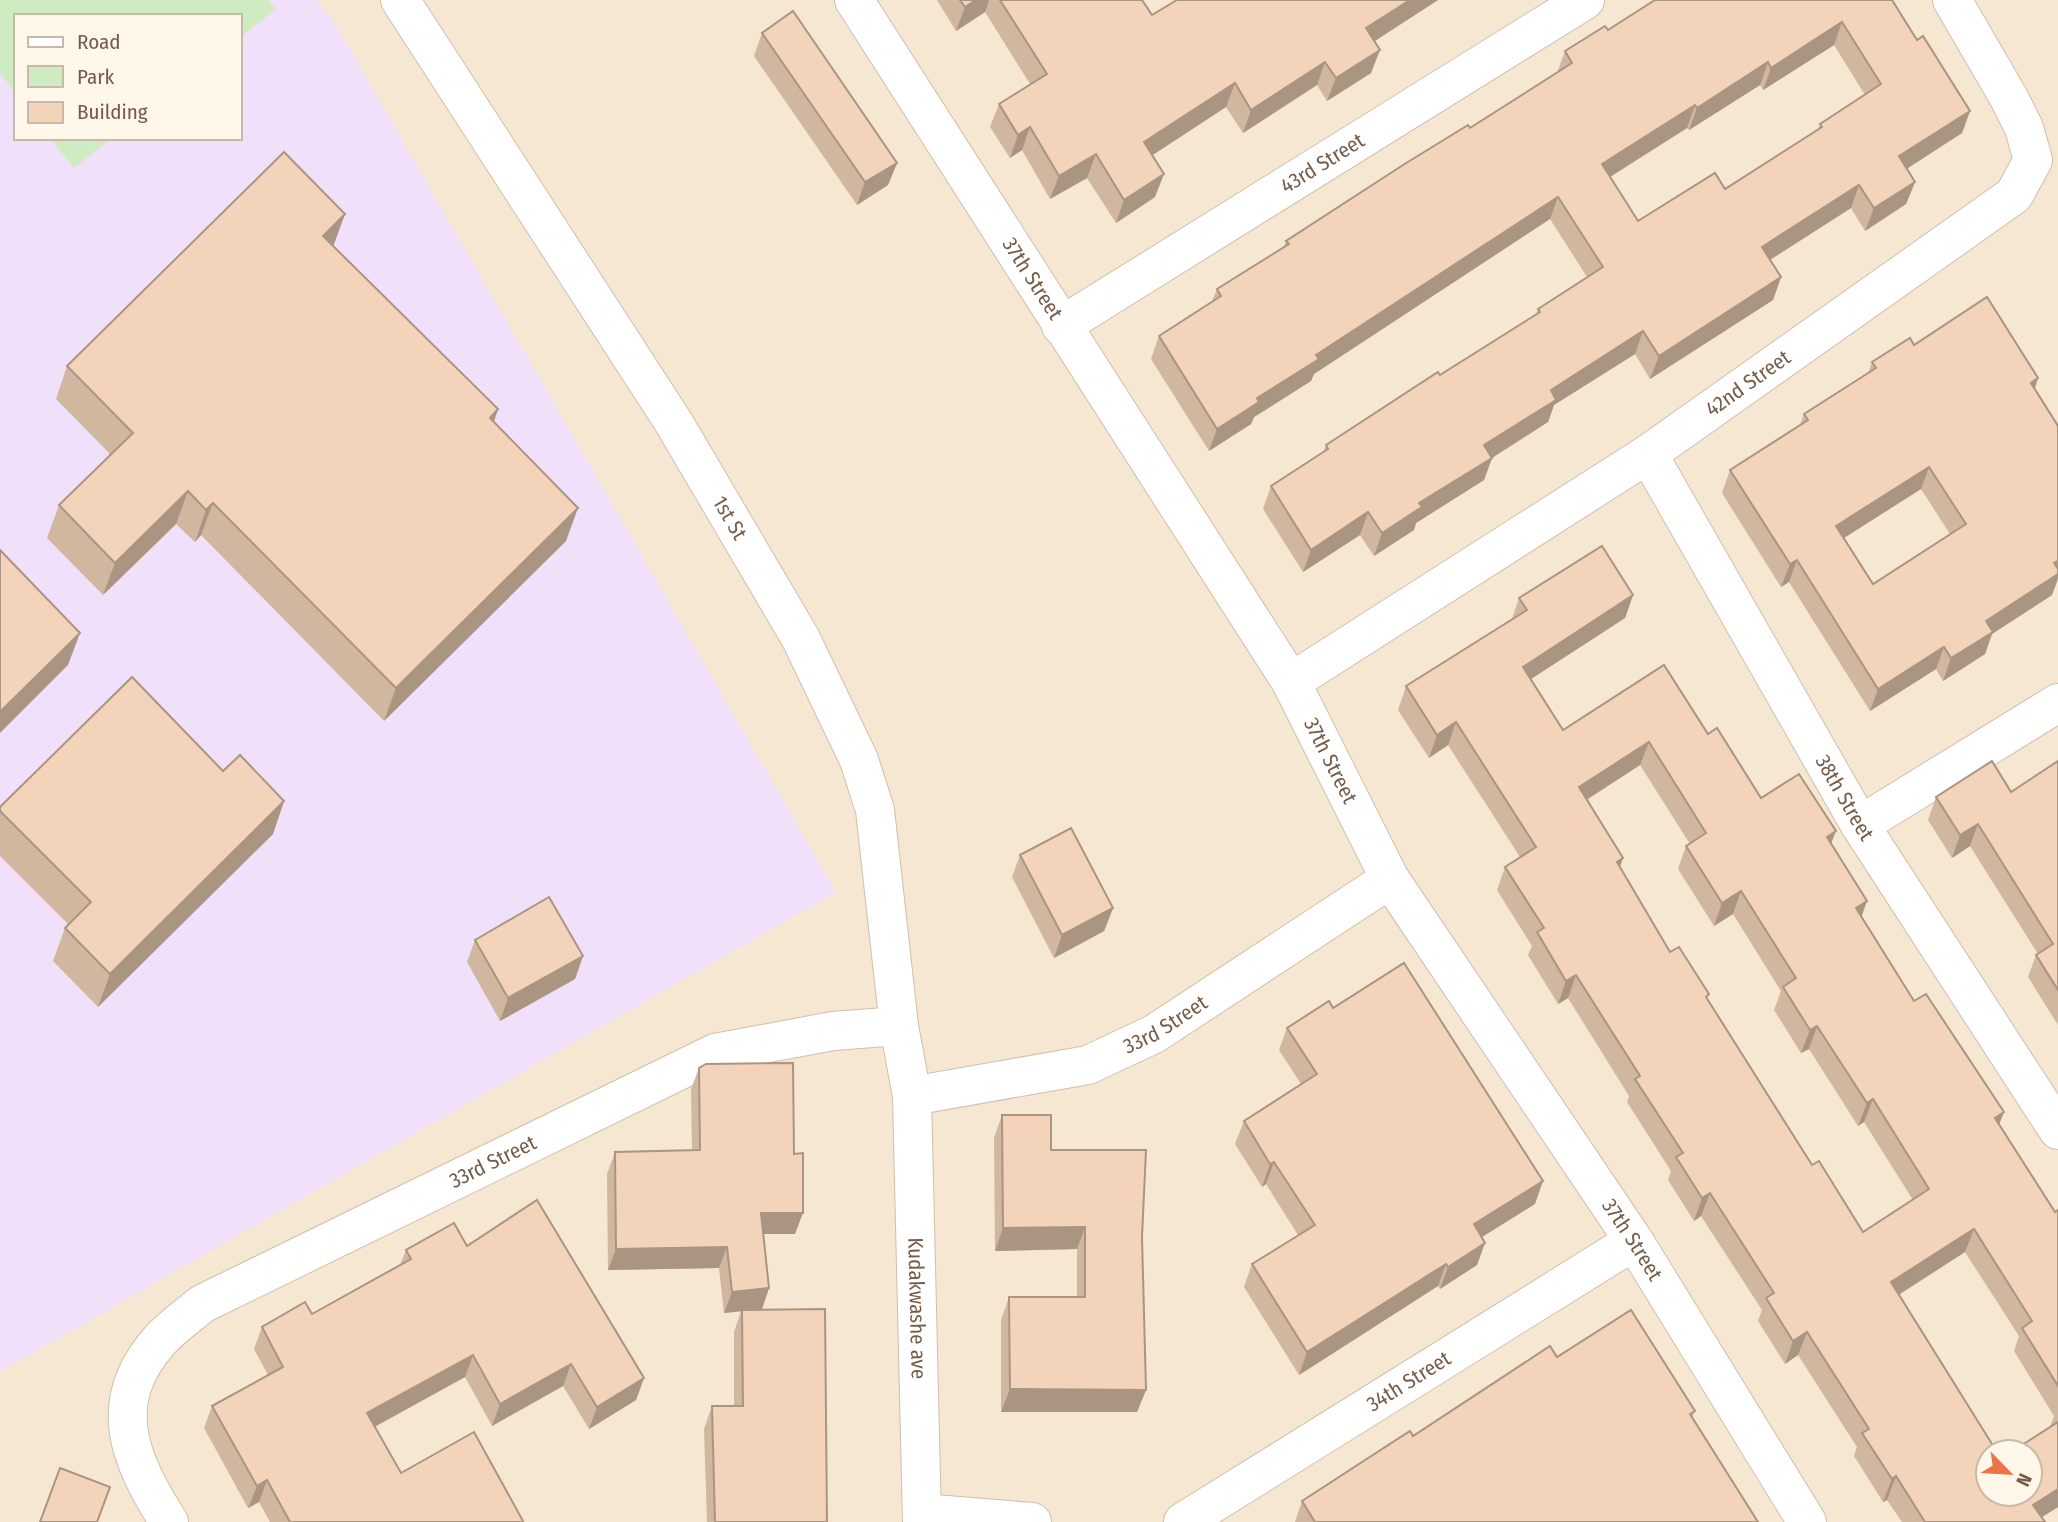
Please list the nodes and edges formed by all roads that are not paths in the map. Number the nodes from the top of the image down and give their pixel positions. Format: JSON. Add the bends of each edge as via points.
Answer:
{"nodes":[{"id":1,"x":400,"y":0,"type":"edge"},
{"id":2,"x":854,"y":0,"type":"edge"},
{"id":3,"x":1586,"y":0,"type":"edge"},
{"id":4,"x":1952,"y":0,"type":"edge"},
{"id":5,"x":1061,"y":326,"type":"junction"},
{"id":6,"x":1647,"y":454,"type":"junction"},
{"id":7,"x":1291,"y":682,"type":"junction"},
{"id":8,"x":2058,"y":703,"type":"edge"},
{"id":9,"x":1860,"y":825,"type":"junction"},
{"id":10,"x":1390,"y":880,"type":"junction"},
{"id":11,"x":899,"y":1026,"type":"junction"},
{"id":12,"x":912,"y":1096,"type":"junction"},
{"id":13,"x":2058,"y":1130,"type":"edge"},
{"id":14,"x":1634,"y":1241,"type":"junction"},
{"id":15,"x":922,"y":1517,"type":"edge"},
{"id":16,"x":169,"y":1522,"type":"edge"},
{"id":17,"x":1032,"y":1522,"type":"edge"},
{"id":18,"x":1183,"y":1522,"type":"edge"},
{"id":19,"x":1807,"y":1522,"type":"edge"}],
"edges":[{"from":1,"to":11,"type":"street","name":"1st St","via":[[674,423],[801,639],[859,760],[875,810]]},
{"from":2,"to":5,"type":"street","name":"37th Street"},
{"from":3,"to":5,"type":"street","name":"43rd Street"},
{"from":4,"to":6,"type":"street","name":"42nd Street","via":[[2024,128],[2033,160],[2014,195]]},
{"from":5,"to":7,"type":"street","name":"37th Street"},
{"from":6,"to":7,"type":"street","name":"42nd Street"},
{"from":6,"to":9,"type":"street","name":"38th Street"},
{"from":7,"to":10,"type":"street","name":"37th Street"},
{"from":8,"to":9,"type":"street"},
{"from":9,"to":13,"type":"street","name":"38th Street"},
{"from":10,"to":12,"type":"street","name":"33rd Street","via":[[1115,1055],[1088,1065]]},
{"from":10,"to":14,"type":"street","name":"37th Street"},
{"from":11,"to":12,"type":"street","name":"1st St"},
{"from":11,"to":16,"type":"street","name":"33rd Street","via":[[832,1031],[716,1053],[202,1304],[160,1339],[131,1385],[127,1423],[137,1470]]},
{"from":12,"to":15,"type":"street","name":"Kudakwashe ave"},
{"from":14,"to":18,"type":"street","name":"34th Street"},
{"from":14,"to":19,"type":"street","name":"37th Street"},
{"from":15,"to":17,"type":"street"}]}
